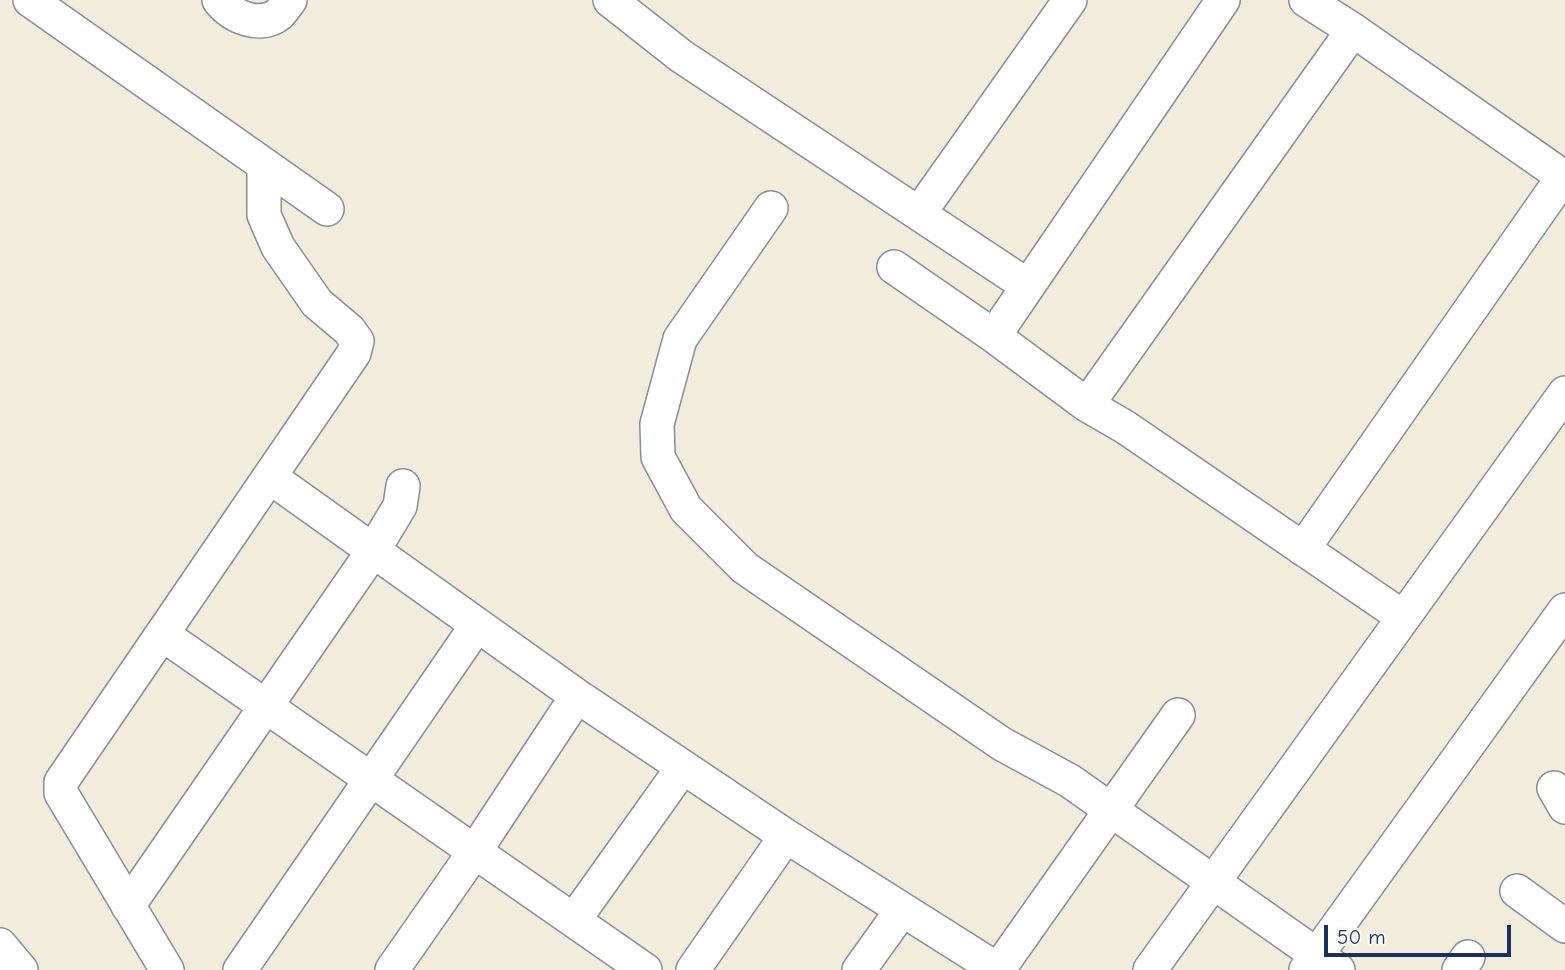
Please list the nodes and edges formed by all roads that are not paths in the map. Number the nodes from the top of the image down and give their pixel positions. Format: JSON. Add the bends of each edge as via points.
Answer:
{"nodes":[{"id":1,"x":30,"y":0,"type":"edge"},
{"id":2,"x":219,"y":0,"type":"edge"},
{"id":3,"x":290,"y":0,"type":"edge"},
{"id":4,"x":610,"y":0,"type":"edge"},
{"id":5,"x":1070,"y":0,"type":"edge"},
{"id":6,"x":1223,"y":0,"type":"edge"},
{"id":7,"x":1306,"y":0,"type":"edge"},
{"id":8,"x":1353,"y":30,"type":"junction"},
{"id":9,"x":264,"y":164,"type":"junction"},
{"id":10,"x":1564,"y":177,"type":"edge"},
{"id":11,"x":771,"y":208,"type":"dead end"},
{"id":12,"x":327,"y":209,"type":"dead end"},
{"id":13,"x":920,"y":212,"type":"junction"},
{"id":14,"x":894,"y":267,"type":"dead end"},
{"id":15,"x":1028,"y":286,"type":"junction"},
{"id":16,"x":994,"y":336,"type":"junction"},
{"id":17,"x":1565,"y":393,"type":"edge"},
{"id":18,"x":1087,"y":405,"type":"junction"},
{"id":19,"x":270,"y":477,"type":"junction"},
{"id":20,"x":403,"y":486,"type":"dead end"},
{"id":21,"x":1303,"y":549,"type":"junction"},
{"id":22,"x":373,"y":551,"type":"junction"},
{"id":23,"x":1565,"y":610,"type":"edge"},
{"id":24,"x":1403,"y":617,"type":"junction"},
{"id":25,"x":477,"y":625,"type":"junction"},
{"id":26,"x":162,"y":634,"type":"junction"},
{"id":27,"x":577,"y":696,"type":"junction"},
{"id":28,"x":267,"y":706,"type":"junction"},
{"id":29,"x":1178,"y":715,"type":"dead end"},
{"id":30,"x":683,"y":767,"type":"junction"},
{"id":31,"x":372,"y":780,"type":"junction"},
{"id":32,"x":1111,"y":810,"type":"junction"},
{"id":33,"x":786,"y":836,"type":"junction"},
{"id":34,"x":475,"y":851,"type":"junction"},
{"id":35,"x":1212,"y":881,"type":"junction"},
{"id":36,"x":1517,"y":891,"type":"dead end"},
{"id":37,"x":128,"y":906,"type":"junction"},
{"id":38,"x":902,"y":910,"type":"junction"},
{"id":39,"x":574,"y":920,"type":"junction"},
{"id":40,"x":1565,"y":926,"type":"edge"},
{"id":41,"x":0,"y":945,"type":"edge"},
{"id":42,"x":1320,"y":965,"type":"edge"},
{"id":43,"x":21,"y":970,"type":"edge"},
{"id":44,"x":167,"y":970,"type":"edge"},
{"id":45,"x":240,"y":970,"type":"edge"},
{"id":46,"x":392,"y":970,"type":"edge"},
{"id":47,"x":645,"y":970,"type":"edge"},
{"id":48,"x":693,"y":970,"type":"edge"},
{"id":49,"x":859,"y":970,"type":"edge"},
{"id":50,"x":998,"y":970,"type":"edge"},
{"id":51,"x":1150,"y":970,"type":"edge"}],
"edges":[{"from":1,"to":9,"type":"street"},
{"from":2,"to":3,"type":"street","via":[[236,16],[263,20],[279,14]]},
{"from":4,"to":13,"type":"street","via":[[681,56]]},
{"from":5,"to":13,"type":"street"},
{"from":6,"to":15,"type":"street"},
{"from":7,"to":8,"type":"street"},
{"from":8,"to":10,"type":"street"},
{"from":8,"to":18,"type":"street"},
{"from":9,"to":12,"type":"street"},
{"from":9,"to":19,"type":"street","via":[[264,215],[278,247],[317,303],[357,341],[355,353]]},
{"from":10,"to":21,"type":"street"},
{"from":11,"to":32,"type":"street","via":[[680,339],[657,424],[658,457],[685,509],[745,568],[1002,744],[1070,781]]},
{"from":13,"to":15,"type":"street"},
{"from":14,"to":16,"type":"street"},
{"from":15,"to":16,"type":"street"},
{"from":16,"to":18,"type":"street"},
{"from":17,"to":24,"type":"street"},
{"from":18,"to":21,"type":"street","via":[[1125,426]]},
{"from":19,"to":22,"type":"street"},
{"from":19,"to":26,"type":"street"},
{"from":20,"to":22,"type":"street","via":[[400,506]]},
{"from":21,"to":24,"type":"street"},
{"from":22,"to":25,"type":"street"},
{"from":22,"to":28,"type":"street"},
{"from":23,"to":42,"type":"street"},
{"from":24,"to":35,"type":"street"},
{"from":25,"to":27,"type":"street"},
{"from":25,"to":31,"type":"street"},
{"from":26,"to":28,"type":"street"},
{"from":26,"to":37,"type":"street","via":[[61,782],[61,793]]},
{"from":27,"to":30,"type":"street"},
{"from":27,"to":34,"type":"street"},
{"from":28,"to":31,"type":"street"},
{"from":28,"to":37,"type":"street"},
{"from":29,"to":32,"type":"street"},
{"from":30,"to":33,"type":"street"},
{"from":30,"to":39,"type":"street"},
{"from":31,"to":34,"type":"street"},
{"from":31,"to":45,"type":"street"},
{"from":32,"to":35,"type":"street"},
{"from":32,"to":50,"type":"street"},
{"from":33,"to":38,"type":"street"},
{"from":33,"to":48,"type":"street"},
{"from":34,"to":39,"type":"street"},
{"from":34,"to":46,"type":"street"},
{"from":35,"to":42,"type":"street"},
{"from":35,"to":51,"type":"street"},
{"from":36,"to":40,"type":"street"},
{"from":37,"to":44,"type":"street"},
{"from":38,"to":49,"type":"street"},
{"from":38,"to":50,"type":"street"},
{"from":39,"to":47,"type":"street"},
{"from":41,"to":43,"type":"street"}]}
